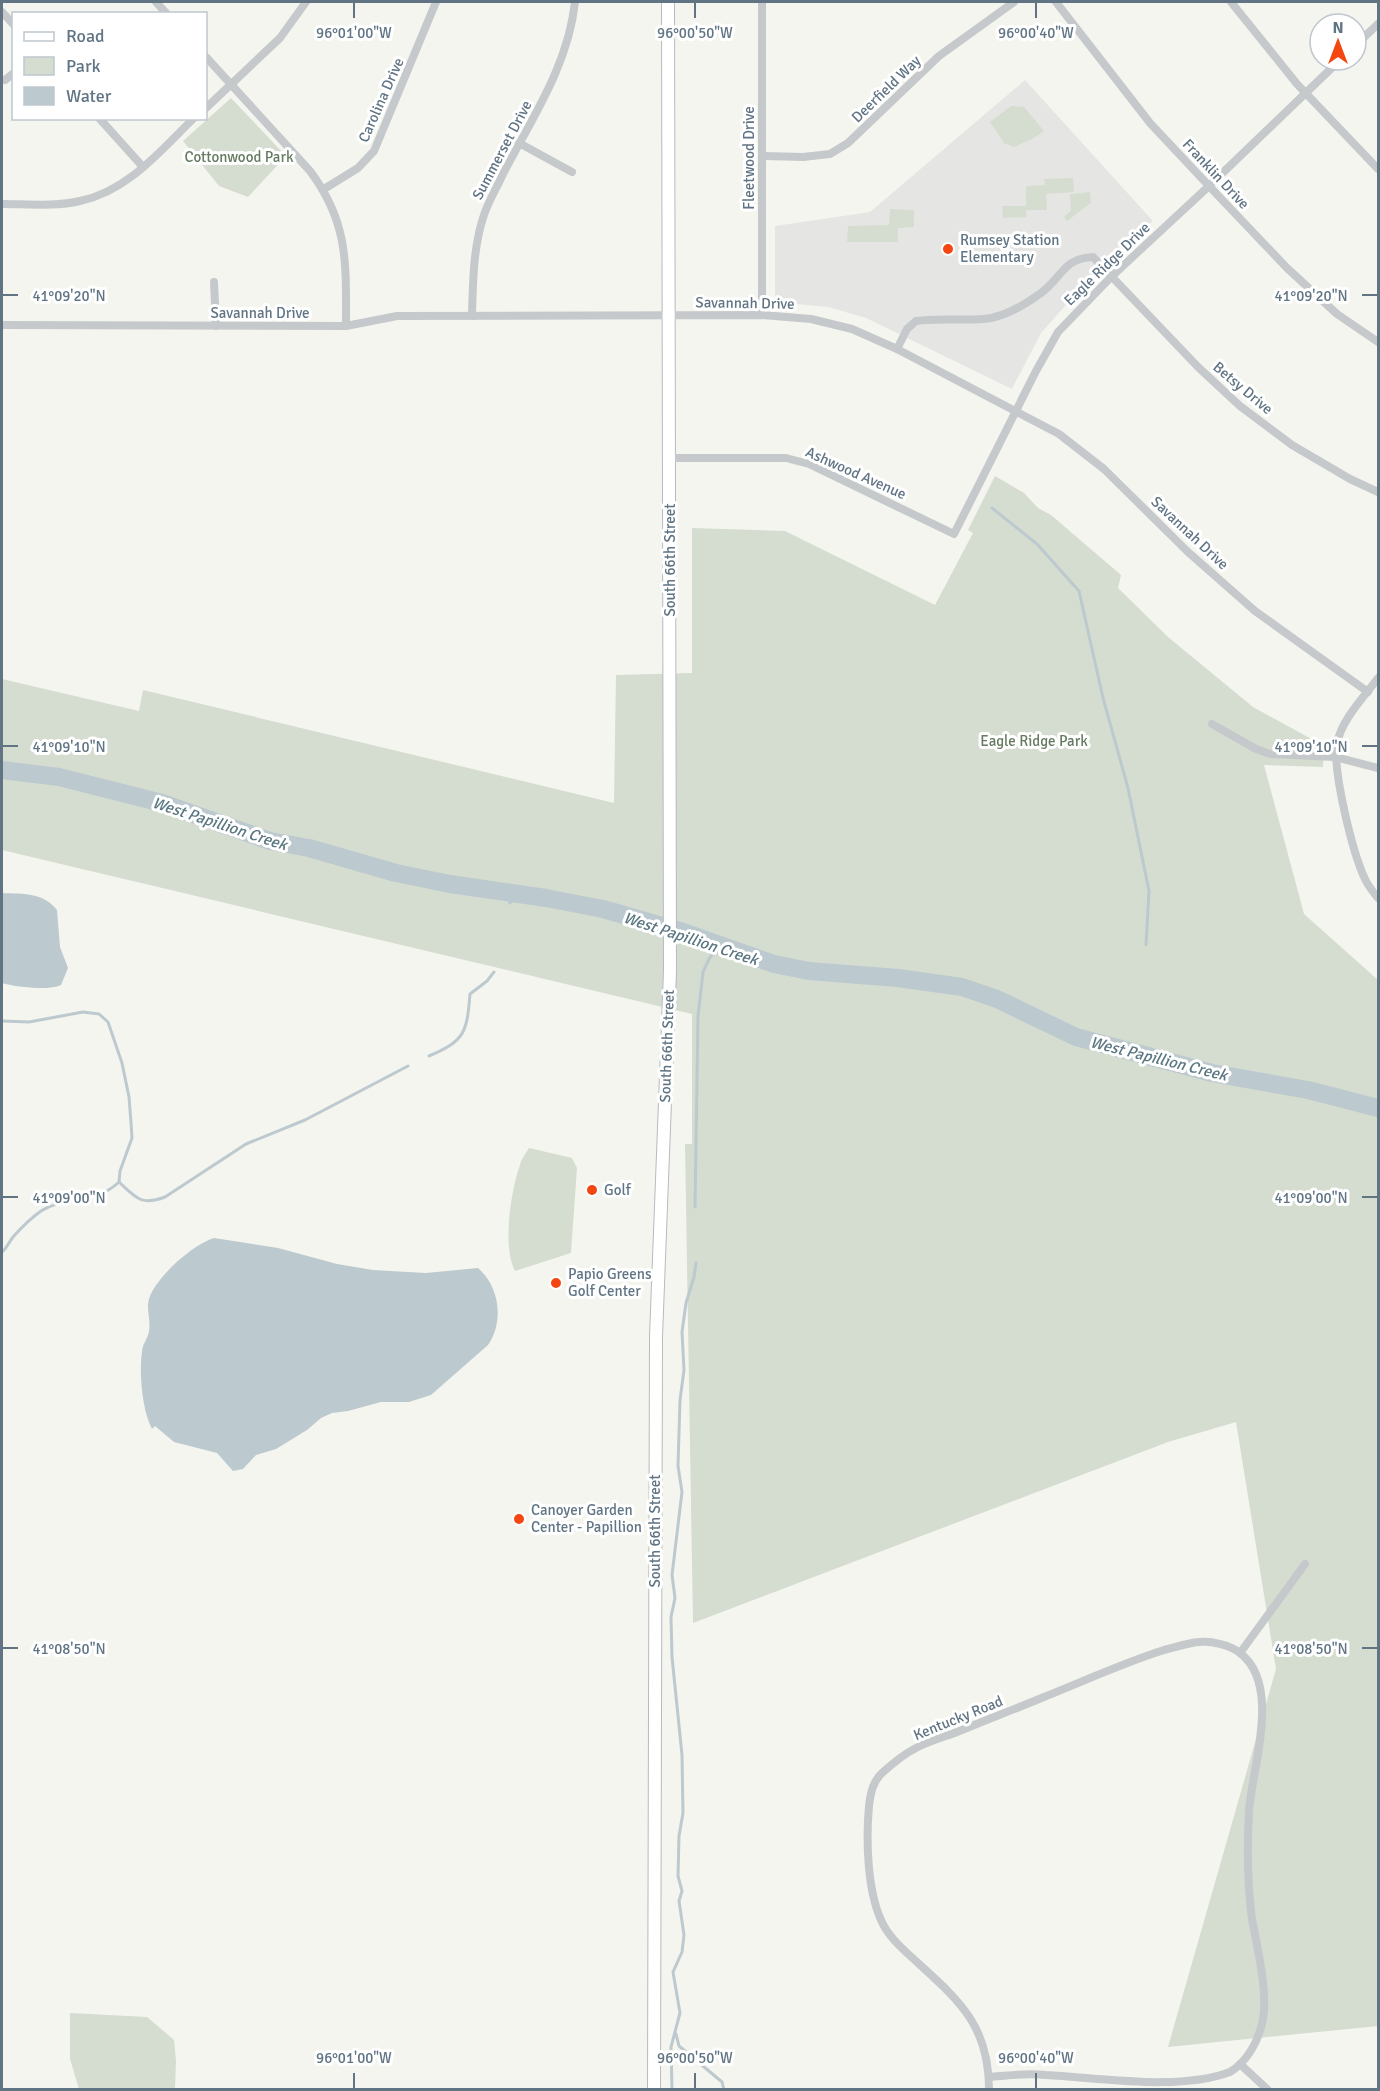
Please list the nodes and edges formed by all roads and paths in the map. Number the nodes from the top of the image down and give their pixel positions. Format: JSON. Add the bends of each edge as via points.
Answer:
{"nodes":[{"id":1,"x":306,"y":2,"type":"edge"},
{"id":2,"x":436,"y":2,"type":"edge"},
{"id":3,"x":575,"y":2,"type":"edge"},
{"id":4,"x":668,"y":2,"type":"edge"},
{"id":5,"x":762,"y":2,"type":"edge"},
{"id":6,"x":1014,"y":2,"type":"edge"},
{"id":7,"x":1056,"y":2,"type":"edge"},
{"id":8,"x":1231,"y":2,"type":"edge"},
{"id":9,"x":207,"y":58,"type":"edge"},
{"id":10,"x":1327,"y":72,"type":"edge"},
{"id":11,"x":12,"y":74,"type":"edge"},
{"id":12,"x":4,"y":80,"type":"dead end"},
{"id":13,"x":230,"y":85,"type":"junction"},
{"id":14,"x":1305,"y":93,"type":"junction"},
{"id":15,"x":207,"y":107,"type":"edge"},
{"id":16,"x":101,"y":120,"type":"edge"},
{"id":17,"x":192,"y":120,"type":"edge"},
{"id":18,"x":519,"y":143,"type":"junction"},
{"id":19,"x":762,"y":156,"type":"junction"},
{"id":20,"x":143,"y":167,"type":"junction"},
{"id":21,"x":1378,"y":169,"type":"edge"},
{"id":22,"x":572,"y":172,"type":"dead end"},
{"id":23,"x":1209,"y":186,"type":"junction"},
{"id":24,"x":324,"y":189,"type":"junction"},
{"id":25,"x":2,"y":204,"type":"edge"},
{"id":26,"x":1111,"y":277,"type":"junction"},
{"id":27,"x":214,"y":282,"type":"dead end"},
{"id":28,"x":762,"y":315,"type":"junction"},
{"id":29,"x":472,"y":316,"type":"junction"},
{"id":30,"x":668,"y":316,"type":"junction"},
{"id":31,"x":2,"y":325,"type":"edge"},
{"id":32,"x":216,"y":326,"type":"junction"},
{"id":33,"x":346,"y":326,"type":"junction"},
{"id":34,"x":1378,"y":342,"type":"edge"},
{"id":35,"x":897,"y":349,"type":"junction"},
{"id":36,"x":1016,"y":411,"type":"junction"},
{"id":37,"x":670,"y":458,"type":"junction"},
{"id":38,"x":1378,"y":492,"type":"edge"},
{"id":39,"x":954,"y":534,"type":"joint"},
{"id":40,"x":1378,"y":678,"type":"edge"},
{"id":41,"x":1368,"y":692,"type":"junction"},
{"id":42,"x":1212,"y":724,"type":"dead end"},
{"id":43,"x":1335,"y":757,"type":"junction"},
{"id":44,"x":1378,"y":768,"type":"edge"},
{"id":45,"x":1378,"y":898,"type":"edge"},
{"id":46,"x":1305,"y":1564,"type":"dead end"},
{"id":47,"x":1240,"y":1653,"type":"junction"},
{"id":48,"x":1240,"y":2064,"type":"junction"},
{"id":49,"x":989,"y":2077,"type":"junction"},
{"id":50,"x":654,"y":2090,"type":"edge"},
{"id":51,"x":989,"y":2090,"type":"edge"},
{"id":52,"x":1268,"y":2090,"type":"edge"}],
"edges":[{"from":1,"to":13,"type":"street","via":[[280,38]]},
{"from":2,"to":24,"type":"street","name":"Carolina Drive","via":[[374,151],[357,168]]},
{"from":3,"to":18,"type":"street","name":"Summerset Drive","via":[[555,76]]},
{"from":4,"to":30,"type":"street","name":"South 66th Street"},
{"from":5,"to":19,"type":"street","name":"Fleetwood Drive"},
{"from":6,"to":19,"type":"street","name":"Deerfield Way","via":[[939,56],[848,143],[830,154]]},
{"from":7,"to":23,"type":"street","name":"Franklin Drive","via":[[1150,123]]},
{"from":8,"to":14,"type":"street"},
{"from":9,"to":13,"type":"street"},
{"from":10,"to":14,"type":"street","name":"Eagle Ridge Drive"},
{"from":11,"to":12,"type":"street"},
{"from":13,"to":15,"type":"street"},
{"from":13,"to":24,"type":"street"},
{"from":14,"to":21,"type":"street"},
{"from":14,"to":23,"type":"street","name":"Eagle Ridge Drive"},
{"from":16,"to":20,"type":"street"},
{"from":17,"to":20,"type":"street"},
{"from":18,"to":22,"type":"street"},
{"from":18,"to":29,"type":"street","name":"Summerset Drive","via":[[485,211],[476,252]]},
{"from":19,"to":28,"type":"street","name":"Fleetwood Drive"},
{"from":20,"to":25,"type":"street","via":[[126,181],[80,201]]},
{"from":23,"to":26,"type":"street","name":"Eagle Ridge Drive"},
{"from":23,"to":34,"type":"street","name":"Franklin Drive","via":[[1336,314]]},
{"from":24,"to":33,"type":"street","via":[[343,241]]},
{"from":26,"to":35,"type":"street","name":"Betsy Drive","via":[[1093,257],[1081,258],[1071,262],[1043,292],[1013,311],[990,318],[916,321]]},
{"from":26,"to":36,"type":"street","name":"Eagle Ridge Drive","via":[[1058,332]]},
{"from":26,"to":38,"type":"street","name":"Betsy Drive","via":[[1240,406],[1306,454]]},
{"from":27,"to":32,"type":"street"},
{"from":28,"to":30,"type":"street","name":"Savannah Drive"},
{"from":28,"to":35,"type":"street","name":"Savannah Drive","via":[[821,321],[852,329]]},
{"from":29,"to":30,"type":"street","name":"Savannah Drive"},
{"from":29,"to":33,"type":"street","name":"Savannah Drive","via":[[397,316]]},
{"from":30,"to":37,"type":"street","name":"South 66th Street"},
{"from":31,"to":32,"type":"street","name":"Savannah Drive"},
{"from":32,"to":33,"type":"street","name":"Savannah Drive"},
{"from":35,"to":36,"type":"street","name":"Savannah Drive"},
{"from":36,"to":39,"type":"street","name":"Eagle Ridge Drive"},
{"from":36,"to":41,"type":"street","name":"Savannah Drive","via":[[1077,448],[1256,611]]},
{"from":37,"to":39,"type":"street","name":"Ashwood Avenue","via":[[786,458],[809,464]]},
{"from":37,"to":50,"type":"street","name":"South 66th Street","via":[[670,971],[656,1347]]},
{"from":40,"to":41,"type":"street"},
{"from":41,"to":43,"type":"street","via":[[1343,726]]},
{"from":42,"to":43,"type":"street","via":[[1270,754]]},
{"from":43,"to":44,"type":"street"},
{"from":43,"to":45,"type":"street","via":[[1365,881]]},
{"from":46,"to":47,"type":"street"},
{"from":47,"to":48,"type":"street","via":[[1255,1673],[1262,1703],[1246,1858],[1264,2003],[1257,2039]]},
{"from":47,"to":49,"type":"street","name":"Kentucky Road","via":[[1220,1644],[1201,1642],[1136,1659],[916,1748],[878,1776],[869,1806],[868,1839],[871,1884],[882,1922],[904,1950],[968,2012]]},
{"from":48,"to":49,"type":"street","via":[[1193,2087],[1168,2088],[1046,2075]]},
{"from":48,"to":52,"type":"street"},
{"from":49,"to":51,"type":"street","name":"Kentucky Road"}]}
